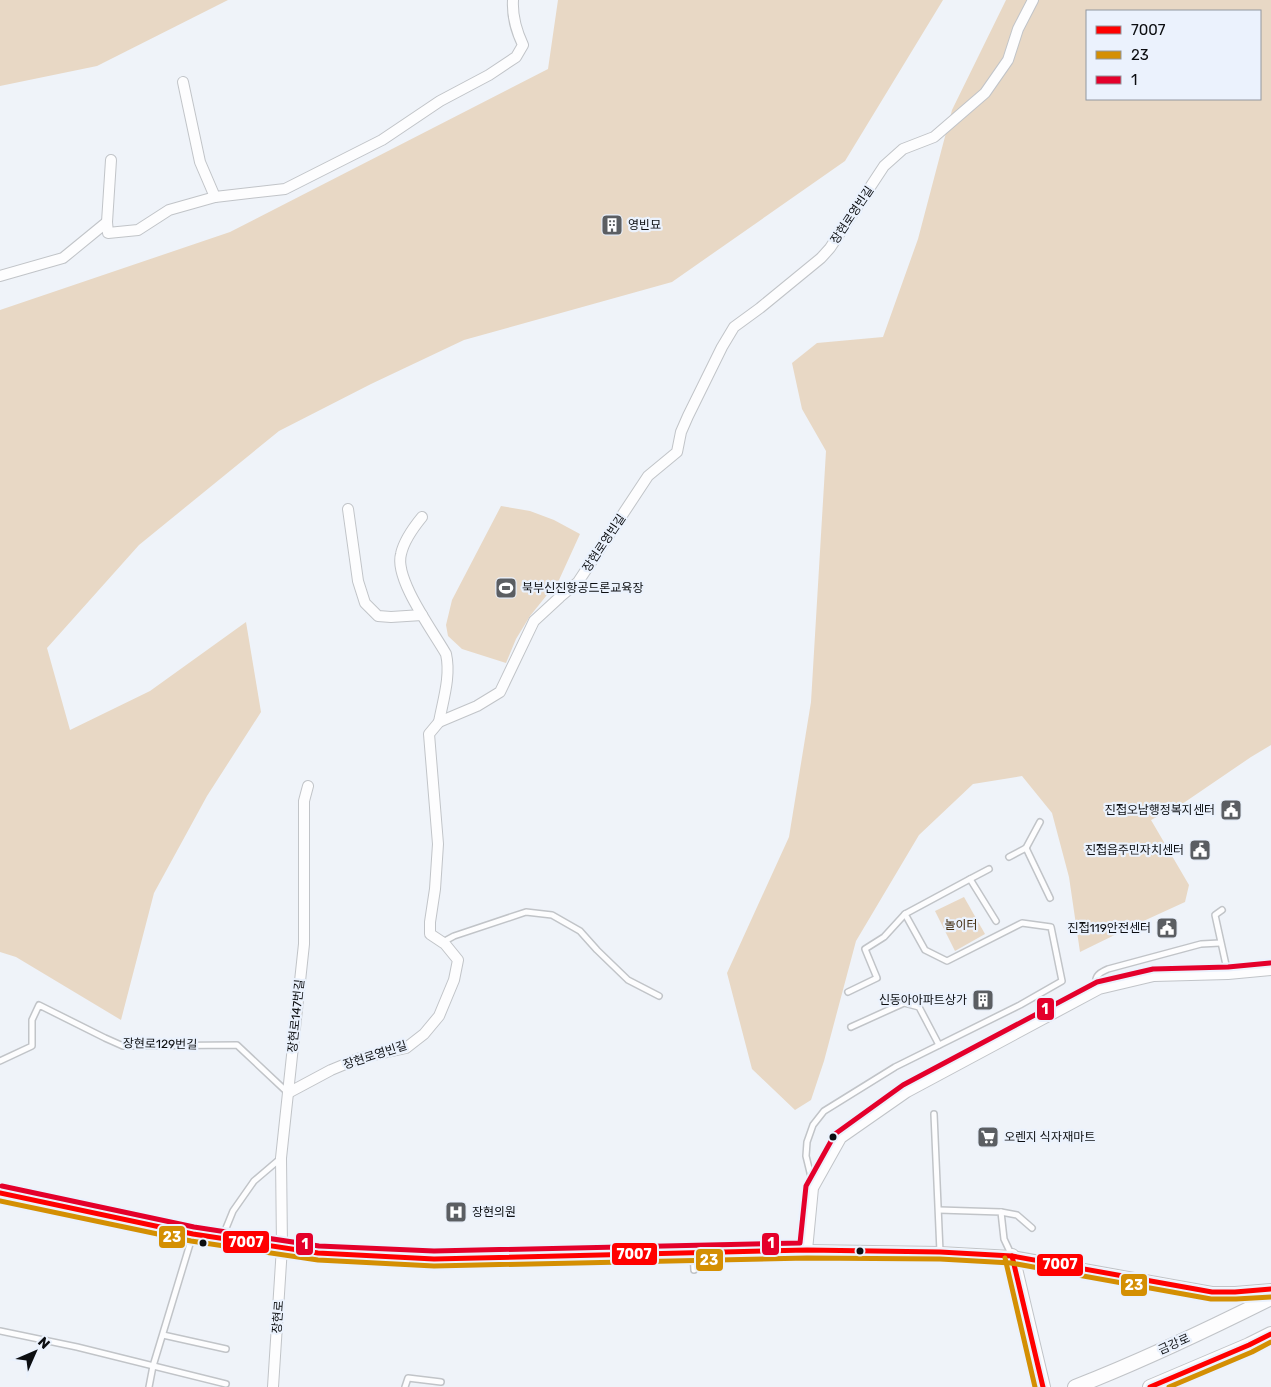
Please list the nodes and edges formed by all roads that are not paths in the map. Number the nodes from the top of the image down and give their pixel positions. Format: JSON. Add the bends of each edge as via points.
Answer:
{"nodes":[{"id":1,"x":513,"y":0,"type":"edge"},
{"id":2,"x":1033,"y":0,"type":"edge"},
{"id":3,"x":183,"y":82,"type":"dead end"},
{"id":4,"x":111,"y":160,"type":"dead end"},
{"id":5,"x":215,"y":198,"type":"junction"},
{"id":6,"x":107,"y":222,"type":"junction"},
{"id":7,"x":0,"y":276,"type":"edge"},
{"id":8,"x":348,"y":509,"type":"dead end"},
{"id":9,"x":422,"y":517,"type":"dead end"},
{"id":10,"x":422,"y":615,"type":"junction"},
{"id":11,"x":440,"y":722,"type":"junction"},
{"id":12,"x":308,"y":786,"type":"dead end"},
{"id":13,"x":1040,"y":822,"type":"dead end"},
{"id":14,"x":1026,"y":848,"type":"junction"},
{"id":15,"x":1009,"y":858,"type":"dead end"},
{"id":16,"x":989,"y":869,"type":"dead end"},
{"id":17,"x":970,"y":879,"type":"junction"},
{"id":18,"x":1050,"y":898,"type":"dead end"},
{"id":19,"x":1222,"y":910,"type":"dead end"},
{"id":20,"x":905,"y":914,"type":"junction"},
{"id":21,"x":996,"y":921,"type":"dead end"},
{"id":22,"x":442,"y":942,"type":"junction"},
{"id":23,"x":1220,"y":943,"type":"junction"},
{"id":24,"x":1271,"y":970,"type":"edge"},
{"id":25,"x":1228,"y":974,"type":"junction"},
{"id":26,"x":1095,"y":991,"type":"junction"},
{"id":27,"x":848,"y":992,"type":"dead end"},
{"id":28,"x":658,"y":996,"type":"dead end"},
{"id":29,"x":851,"y":1027,"type":"dead end"},
{"id":30,"x":940,"y":1045,"type":"junction"},
{"id":31,"x":0,"y":1061,"type":"edge"},
{"id":32,"x":288,"y":1093,"type":"junction"},
{"id":33,"x":934,"y":1114,"type":"dead end"},
{"id":34,"x":281,"y":1158,"type":"junction"},
{"id":35,"x":813,"y":1188,"type":"junction"},
{"id":36,"x":0,"y":1194,"type":"edge"},
{"id":37,"x":939,"y":1210,"type":"junction"},
{"id":38,"x":1001,"y":1212,"type":"junction"},
{"id":39,"x":1032,"y":1228,"type":"dead end"},
{"id":40,"x":193,"y":1234,"type":"junction"},
{"id":41,"x":222,"y":1238,"type":"junction"},
{"id":42,"x":282,"y":1247,"type":"junction"},
{"id":43,"x":807,"y":1250,"type":"junction"},
{"id":44,"x":693,"y":1252,"type":"junction"},
{"id":45,"x":940,"y":1252,"type":"junction"},
{"id":46,"x":1012,"y":1256,"type":"junction"},
{"id":47,"x":694,"y":1270,"type":"dead end"},
{"id":48,"x":1271,"y":1289,"type":"edge"},
{"id":49,"x":1271,"y":1298,"type":"edge"},
{"id":50,"x":0,"y":1331,"type":"edge"},
{"id":51,"x":1271,"y":1334,"type":"edge"},
{"id":52,"x":163,"y":1335,"type":"junction"},
{"id":53,"x":226,"y":1349,"type":"dead end"},
{"id":54,"x":1204,"y":1364,"type":"junction"},
{"id":55,"x":153,"y":1366,"type":"junction"},
{"id":56,"x":441,"y":1382,"type":"dead end"},
{"id":57,"x":226,"y":1384,"type":"dead end"},
{"id":58,"x":149,"y":1387,"type":"edge"},
{"id":59,"x":273,"y":1387,"type":"edge"},
{"id":60,"x":405,"y":1387,"type":"edge"},
{"id":61,"x":1043,"y":1387,"type":"edge"},
{"id":62,"x":1074,"y":1387,"type":"edge"},
{"id":63,"x":1150,"y":1387,"type":"edge"},
{"id":64,"x":1158,"y":1387,"type":"edge"}],
"edges":[{"from":1,"to":5,"type":"street","via":[[515,29],[523,45],[516,57],[489,75],[440,101],[382,140],[284,189]]},
{"from":2,"to":11,"type":"street","name":"장현로영빈길","via":[[1018,29],[1008,60],[985,92],[934,137],[903,149],[884,166],[821,258],[734,327],[688,416],[677,452],[648,476],[578,582],[534,621],[500,692]]},
{"from":3,"to":5,"type":"street","via":[[200,162]]},
{"from":4,"to":6,"type":"street"},
{"from":5,"to":6,"type":"street","via":[[169,210],[138,230],[108,233]]},
{"from":6,"to":7,"type":"street","via":[[63,258]]},
{"from":8,"to":10,"type":"street","via":[[358,581],[365,603],[378,616]]},
{"from":9,"to":10,"type":"street","via":[[400,555],[400,568],[407,588]]},
{"from":10,"to":11,"type":"street","via":[[446,654],[448,665]]},
{"from":11,"to":22,"type":"street","name":"장현로영빈길","via":[[429,734],[438,844],[430,934]]},
{"from":12,"to":32,"type":"street","name":"장현로147번길","via":[[304,801],[304,944]]},
{"from":13,"to":14,"type":"lane"},
{"from":14,"to":15,"type":"lane"},
{"from":14,"to":18,"type":"lane"},
{"from":16,"to":17,"type":"lane"},
{"from":17,"to":20,"type":"lane"},
{"from":17,"to":21,"type":"lane"},
{"from":19,"to":23,"type":"lane","via":[[1215,915]]},
{"from":20,"to":27,"type":"lane","via":[[884,937],[865,949],[877,978]]},
{"from":20,"to":30,"type":"lane","via":[[925,950],[947,961],[1022,923],[1051,927],[1062,981]]},
{"from":22,"to":28,"type":"lane","via":[[526,912],[552,915],[580,931],[628,980]]},
{"from":22,"to":32,"type":"street","name":"장현로영빈길","via":[[458,960],[454,980],[439,1016],[424,1034],[406,1048],[360,1058]]},
{"from":23,"to":25,"type":"lane"},
{"from":23,"to":26,"type":"lane","via":[[1201,944],[1099,972]]},
{"from":24,"to":25,"type":"street"},
{"from":25,"to":26,"type":"street","via":[[1154,976]]},
{"from":26,"to":35,"type":"street","via":[[907,1092],[841,1138]]},
{"from":29,"to":30,"type":"lane","via":[[904,1003],[919,1007]]},
{"from":30,"to":35,"type":"lane","via":[[896,1067],[824,1111],[813,1125],[807,1142],[806,1156]]},
{"from":31,"to":32,"type":"lane","name":"장현로129번길","via":[[32,1046],[32,1020],[39,1005],[123,1046],[237,1045]]},
{"from":32,"to":34,"type":"street","name":"장현로147번길"},
{"from":33,"to":37,"type":"lane"},
{"from":34,"to":41,"type":"lane","via":[[254,1181],[233,1211]]},
{"from":34,"to":42,"type":"street","name":"장현로147번길"},
{"from":35,"to":43,"type":"street"},
{"from":36,"to":40,"type":"street"},
{"from":37,"to":38,"type":"lane"},
{"from":37,"to":45,"type":"lane"},
{"from":38,"to":39,"type":"lane","via":[[1018,1215]]},
{"from":38,"to":46,"type":"lane","via":[[1004,1239]]},
{"from":40,"to":41,"type":"street"},
{"from":40,"to":52,"type":"lane"},
{"from":41,"to":42,"type":"street"},
{"from":42,"to":44,"type":"street","via":[[318,1253],[434,1258]]},
{"from":42,"to":59,"type":"street","name":"장현로"},
{"from":43,"to":44,"type":"street"},
{"from":43,"to":45,"type":"street"},
{"from":44,"to":47,"type":"lane"},
{"from":45,"to":46,"type":"street"},
{"from":46,"to":48,"type":"street","via":[[1212,1292]]},
{"from":46,"to":61,"type":"main road"},
{"from":49,"to":62,"type":"main road","name":"금강로"},
{"from":50,"to":55,"type":"lane","via":[[77,1346]]},
{"from":51,"to":54,"type":"main road"},
{"from":52,"to":53,"type":"lane"},
{"from":52,"to":55,"type":"lane"},
{"from":54,"to":63,"type":"main road"},
{"from":54,"to":64,"type":"main road"},
{"from":55,"to":57,"type":"lane"},
{"from":55,"to":58,"type":"lane"},
{"from":56,"to":60,"type":"lane","via":[[408,1378]]}]}
